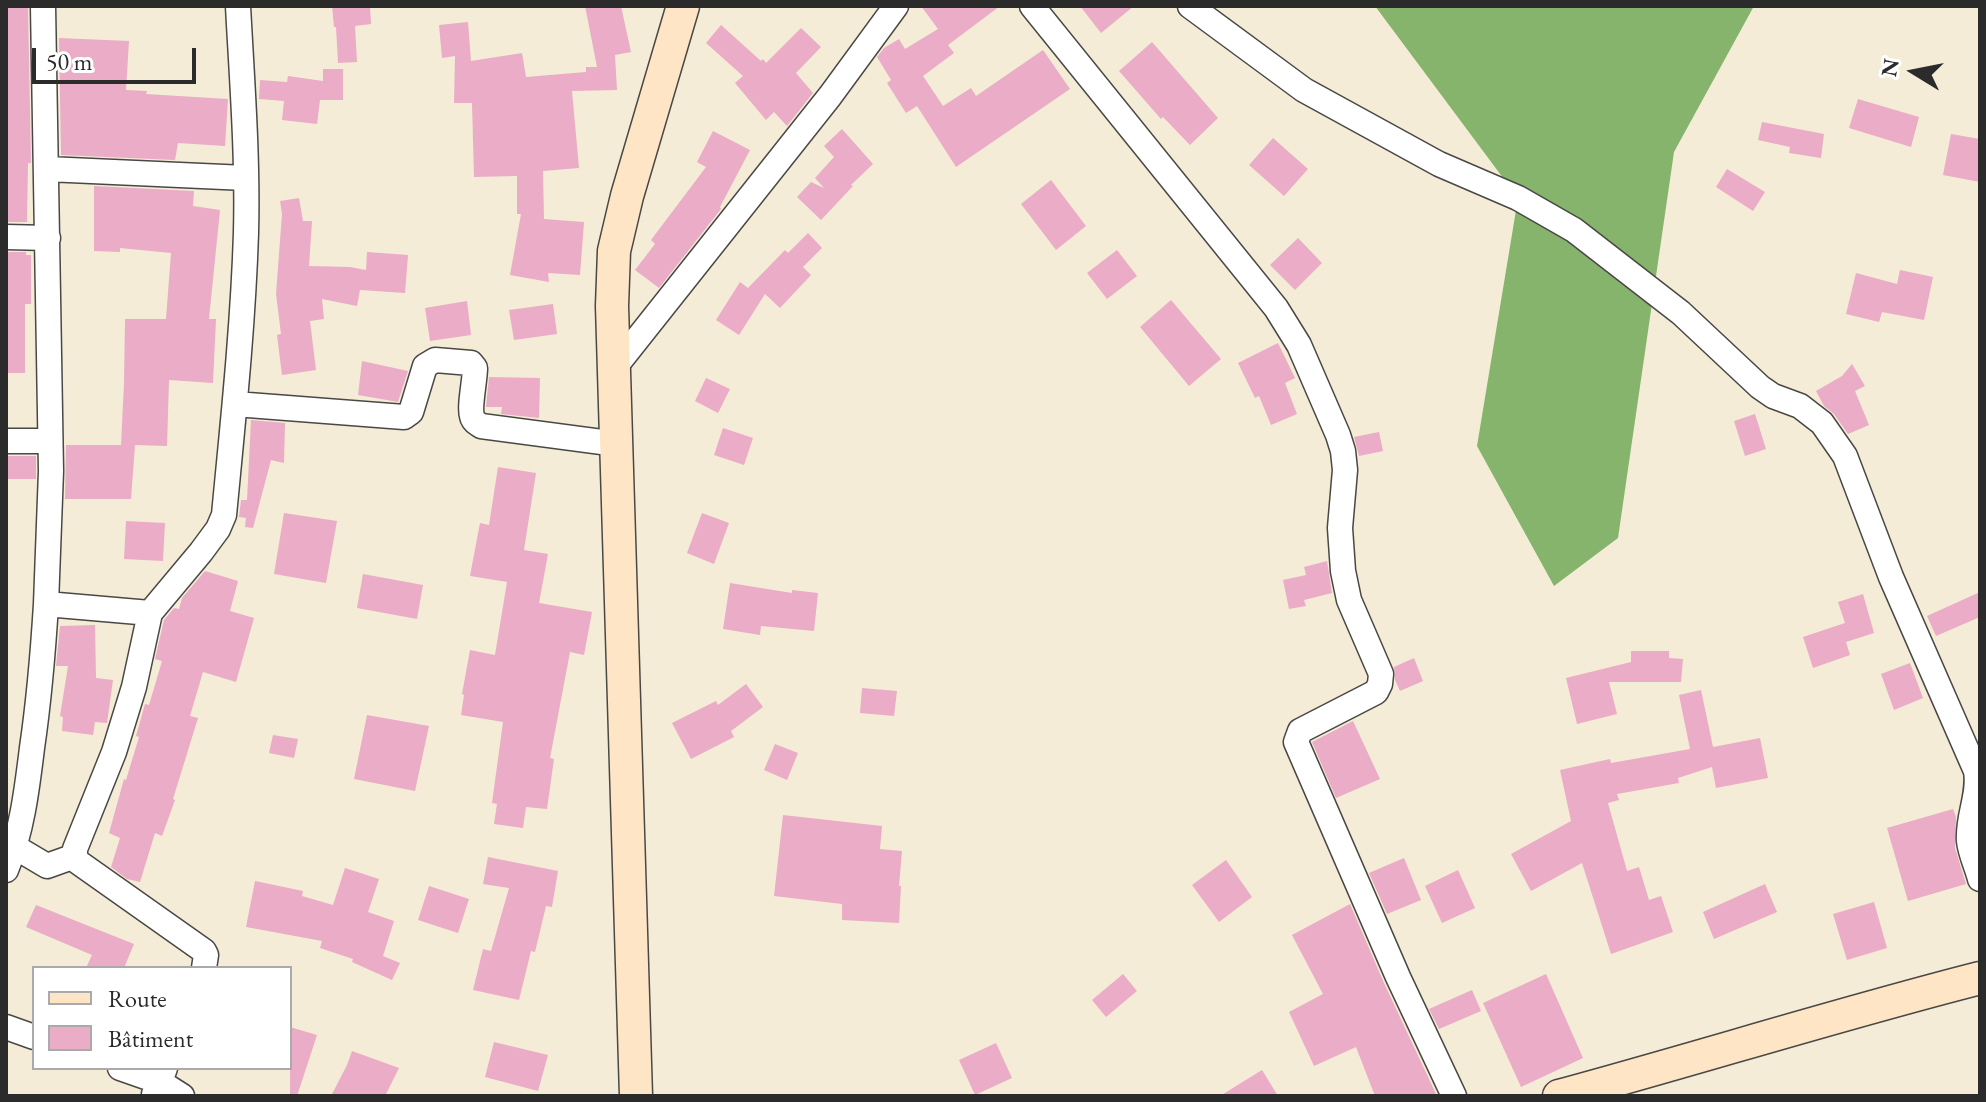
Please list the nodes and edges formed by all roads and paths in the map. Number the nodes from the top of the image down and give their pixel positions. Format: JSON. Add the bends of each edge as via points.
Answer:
{"nodes":[{"id":1,"x":43,"y":6,"type":"edge"},
{"id":2,"x":238,"y":6,"type":"edge"},
{"id":3,"x":683,"y":6,"type":"edge"},
{"id":4,"x":896,"y":6,"type":"edge"},
{"id":5,"x":1032,"y":6,"type":"edge"},
{"id":6,"x":1190,"y":6,"type":"edge"},
{"id":7,"x":47,"y":169,"type":"junction"},
{"id":8,"x":246,"y":178,"type":"junction"},
{"id":9,"x":6,"y":237,"type":"edge"},
{"id":10,"x":48,"y":238,"type":"junction"},
{"id":11,"x":615,"y":367,"type":"junction"},
{"id":12,"x":235,"y":404,"type":"junction"},
{"id":13,"x":6,"y":441,"type":"edge"},
{"id":14,"x":50,"y":441,"type":"junction"},
{"id":15,"x":617,"y":444,"type":"junction"},
{"id":16,"x":46,"y":604,"type":"junction"},
{"id":17,"x":150,"y":613,"type":"junction"},
{"id":18,"x":1979,"y":784,"type":"edge"},
{"id":19,"x":75,"y":856,"type":"junction"},
{"id":20,"x":11,"y":859,"type":"edge"},
{"id":21,"x":1980,"y":879,"type":"edge"},
{"id":22,"x":204,"y":966,"type":"edge"},
{"id":23,"x":1980,"y":978,"type":"edge"},
{"id":24,"x":6,"y":1027,"type":"edge"},
{"id":25,"x":32,"y":1036,"type":"edge"},
{"id":26,"x":126,"y":1070,"type":"edge"},
{"id":27,"x":159,"y":1082,"type":"edge"},
{"id":28,"x":182,"y":1096,"type":"edge"},
{"id":29,"x":636,"y":1096,"type":"edge"},
{"id":30,"x":1454,"y":1096,"type":"edge"},
{"id":31,"x":1559,"y":1096,"type":"edge"}],
"edges":[{"from":1,"to":7,"type":"street"},
{"from":2,"to":8,"type":"street"},
{"from":3,"to":11,"type":"street","via":[[614,251]]},
{"from":4,"to":11,"type":"street"},
{"from":5,"to":30,"type":"street","via":[[1276,308],[1299,345],[1338,435],[1345,470],[1343,571],[1349,600],[1381,674],[1380,684],[1376,692],[1300,731],[1296,742]]},
{"from":6,"to":18,"type":"street","via":[[1304,90],[1574,230],[1681,313],[1760,387],[1822,423],[1845,456]]},
{"from":7,"to":8,"type":"street"},
{"from":7,"to":10,"type":"street"},
{"from":8,"to":12,"type":"street"},
{"from":9,"to":10,"type":"street"},
{"from":10,"to":14,"type":"street"},
{"from":11,"to":15,"type":"street"},
{"from":12,"to":15,"type":"street","via":[[404,417],[411,412],[429,362],[471,363],[471,415],[481,426]]},
{"from":12,"to":17,"type":"street","via":[[222,521]]},
{"from":13,"to":14,"type":"street"},
{"from":14,"to":16,"type":"street"},
{"from":15,"to":29,"type":"street"},
{"from":16,"to":17,"type":"street"},
{"from":16,"to":20,"type":"street","via":[[28,784]]},
{"from":17,"to":19,"type":"street","via":[[114,752]]},
{"from":18,"to":21,"type":"street","via":[[1969,841]]},
{"from":19,"to":20,"type":"street","via":[[47,866]]},
{"from":19,"to":22,"type":"street","via":[[204,951]]},
{"from":23,"to":31,"type":"street"},
{"from":24,"to":25,"type":"street"},
{"from":26,"to":27,"type":"street"},
{"from":27,"to":28,"type":"street"}]}
